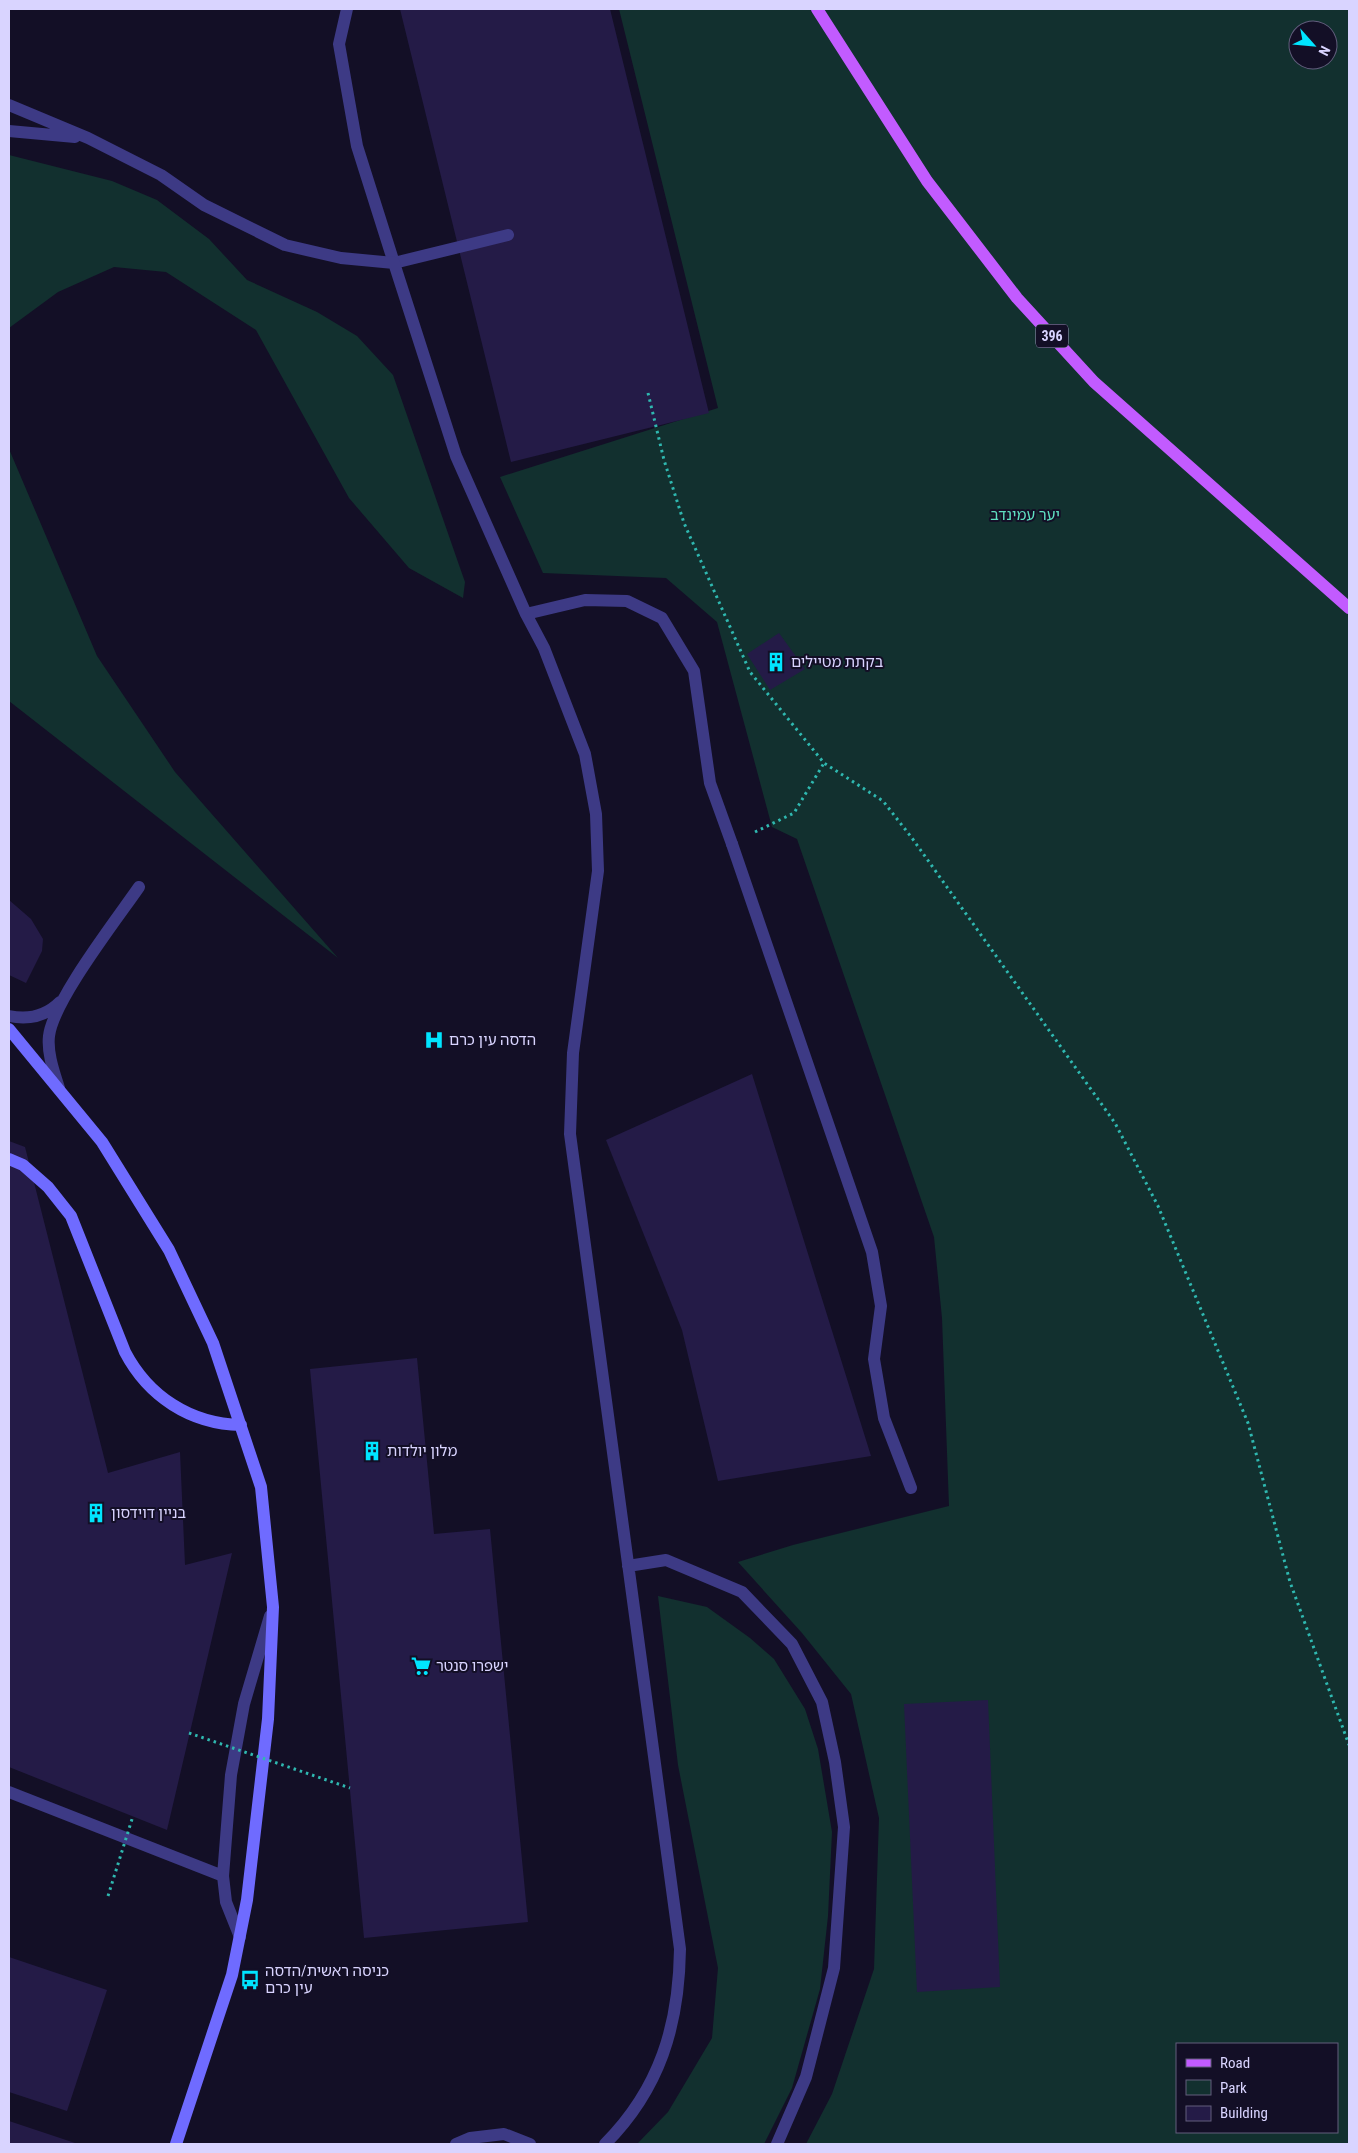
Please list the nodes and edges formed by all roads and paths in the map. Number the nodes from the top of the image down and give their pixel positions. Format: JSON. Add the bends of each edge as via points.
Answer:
{"nodes":[{"id":1,"x":346,"y":9,"type":"edge"},
{"id":2,"x":817,"y":9,"type":"edge"},
{"id":3,"x":9,"y":105,"type":"edge"},
{"id":4,"x":9,"y":131,"type":"edge"},
{"id":5,"x":88,"y":138,"type":"junction"},
{"id":6,"x":508,"y":235,"type":"dead end"},
{"id":7,"x":394,"y":263,"type":"junction"},
{"id":8,"x":648,"y":393,"type":"dead end"},
{"id":9,"x":1349,"y":608,"type":"edge"},
{"id":10,"x":526,"y":614,"type":"junction"},
{"id":11,"x":824,"y":763,"type":"junction"},
{"id":12,"x":732,"y":844,"type":"junction"},
{"id":13,"x":139,"y":887,"type":"dead end"},
{"id":14,"x":68,"y":993,"type":"junction"},
{"id":15,"x":9,"y":1016,"type":"edge"},
{"id":16,"x":10,"y":1034,"type":"edge"},
{"id":17,"x":58,"y":1088,"type":"junction"},
{"id":18,"x":9,"y":1159,"type":"edge"},
{"id":19,"x":241,"y":1424,"type":"junction"},
{"id":20,"x":911,"y":1488,"type":"dead end"},
{"id":21,"x":628,"y":1566,"type":"junction"},
{"id":22,"x":273,"y":1607,"type":"junction"},
{"id":23,"x":189,"y":1733,"type":"dead end"},
{"id":24,"x":1349,"y":1745,"type":"edge"},
{"id":25,"x":350,"y":1788,"type":"dead end"},
{"id":26,"x":9,"y":1792,"type":"edge"},
{"id":27,"x":133,"y":1816,"type":"dead end"},
{"id":28,"x":223,"y":1876,"type":"junction"},
{"id":29,"x":108,"y":1896,"type":"dead end"},
{"id":30,"x":240,"y":1937,"type":"junction"},
{"id":31,"x":176,"y":2144,"type":"edge"},
{"id":32,"x":456,"y":2144,"type":"edge"},
{"id":33,"x":530,"y":2144,"type":"edge"},
{"id":34,"x":605,"y":2144,"type":"edge"},
{"id":35,"x":777,"y":2144,"type":"edge"}],
"edges":[{"from":1,"to":7,"type":"street","via":[[339,44],[356,146]]},
{"from":2,"to":9,"type":"main road","number":"396","via":[[927,181],[1017,298],[1094,382]]},
{"from":3,"to":5,"type":"street"},
{"from":4,"to":5,"type":"street"},
{"from":5,"to":7,"type":"street","via":[[160,176],[204,205],[285,245],[341,258]]},
{"from":6,"to":7,"type":"street"},
{"from":7,"to":10,"type":"street","via":[[456,456]]},
{"from":8,"to":11,"type":"path","via":[[684,523],[750,672]]},
{"from":10,"to":12,"type":"street","via":[[585,600],[627,601],[662,618],[694,672],[710,783]]},
{"from":10,"to":21,"type":"street","via":[[544,648],[584,754],[596,814],[598,871],[573,1053],[570,1134]]},
{"from":11,"to":12,"type":"path","via":[[794,813]]},
{"from":11,"to":24,"type":"path","via":[[883,801],[1115,1123],[1158,1206],[1248,1423],[1290,1582]]},
{"from":12,"to":20,"type":"street","via":[[872,1252],[881,1306],[874,1359],[882,1408]]},
{"from":13,"to":14,"type":"street"},
{"from":14,"to":15,"type":"street","via":[[52,1010],[40,1015],[26,1018]]},
{"from":14,"to":17,"type":"street","via":[[52,1021],[49,1038]]},
{"from":16,"to":17,"type":"street"},
{"from":17,"to":19,"type":"street","via":[[102,1142],[170,1250],[213,1343]]},
{"from":18,"to":19,"type":"street","via":[[23,1165],[48,1187],[71,1216],[124,1352],[143,1380],[155,1393],[205,1420]]},
{"from":19,"to":22,"type":"street","via":[[261,1487]]},
{"from":21,"to":34,"type":"street","via":[[678,1940],[679,1982],[673,2024],[662,2062],[643,2098]]},
{"from":21,"to":35,"type":"street","via":[[666,1560],[742,1592],[792,1644],[822,1702],[844,1827],[834,1968],[806,2077]]},
{"from":22,"to":28,"type":"street","via":[[244,1704],[232,1775]]},
{"from":22,"to":30,"type":"street","via":[[268,1719]]},
{"from":23,"to":25,"type":"path","bridge":true},
{"from":26,"to":28,"type":"street"},
{"from":27,"to":29,"type":"path","bridge":true},
{"from":28,"to":30,"type":"street","via":[[226,1902]]},
{"from":30,"to":31,"type":"street","via":[[232,1975]]},
{"from":32,"to":33,"type":"street","via":[[470,2138],[504,2134]]}]}
